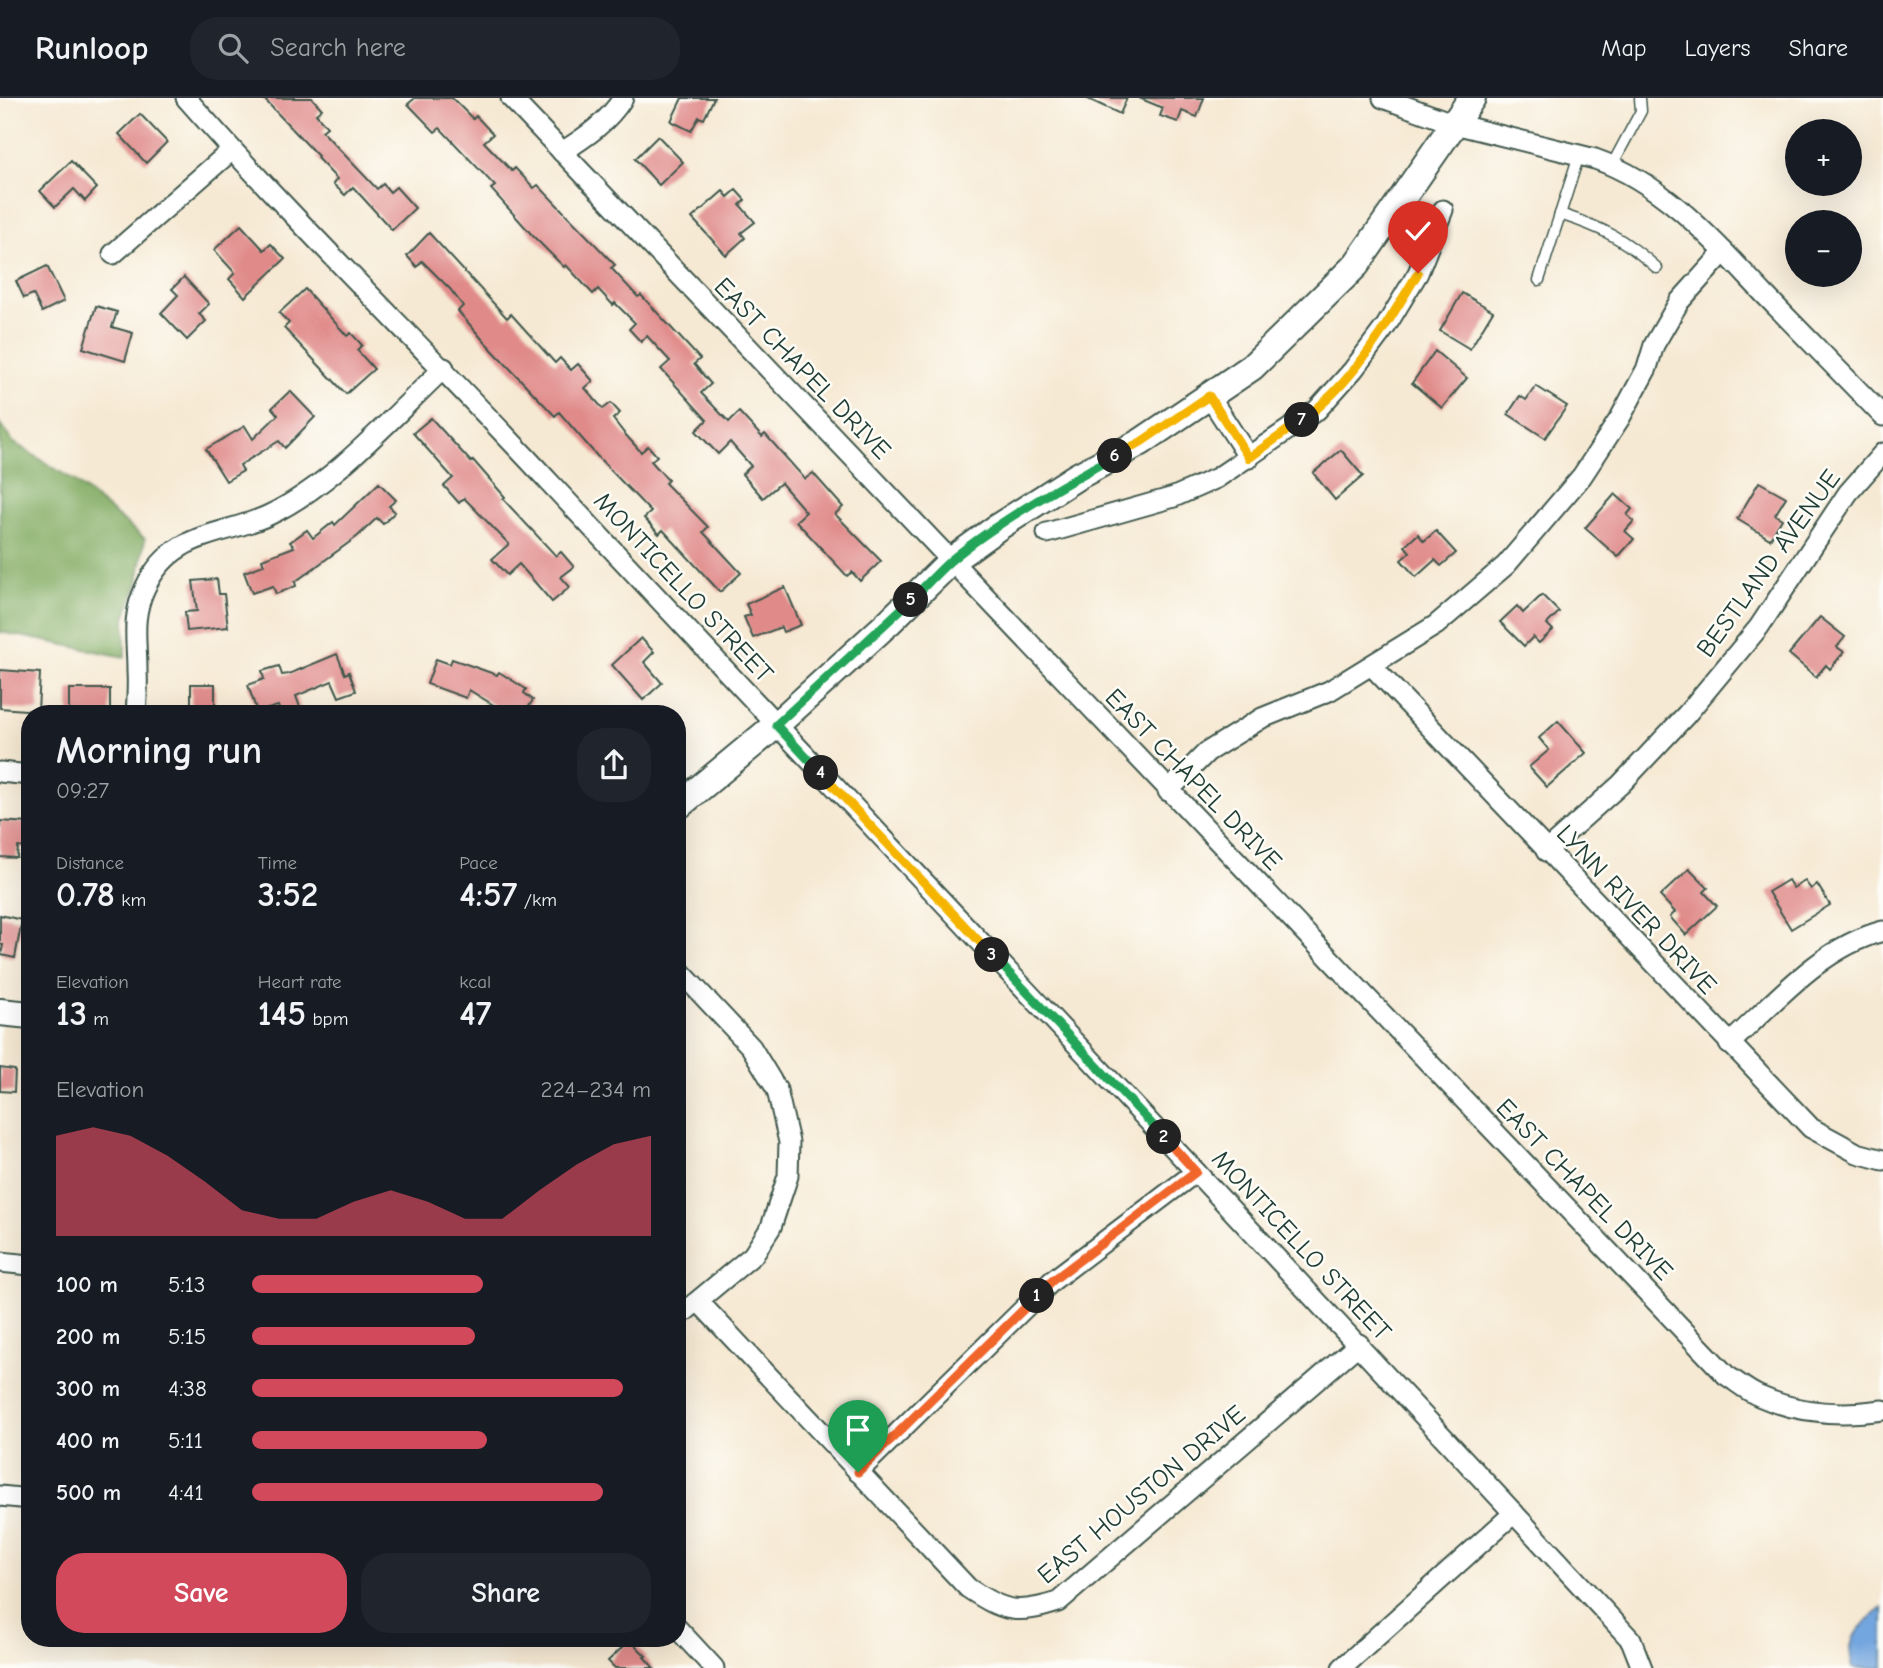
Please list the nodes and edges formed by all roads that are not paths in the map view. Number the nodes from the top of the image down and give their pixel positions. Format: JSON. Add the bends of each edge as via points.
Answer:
{"nodes":[{"id":1,"x":186,"y":98,"type":"edge"},
{"id":2,"x":511,"y":98,"type":"edge"},
{"id":3,"x":623,"y":98,"type":"edge"},
{"id":4,"x":1383,"y":98,"type":"edge"},
{"id":5,"x":1472,"y":98,"type":"edge"},
{"id":6,"x":1640,"y":98,"type":"edge"},
{"id":7,"x":1455,"y":124,"type":"junction"},
{"id":8,"x":232,"y":150,"type":"junction"},
{"id":9,"x":562,"y":152,"type":"junction"},
{"id":10,"x":1579,"y":155,"type":"junction"},
{"id":11,"x":1612,"y":165,"type":"junction"},
{"id":12,"x":1443,"y":210,"type":"dead end"},
{"id":13,"x":1560,"y":214,"type":"junction"},
{"id":14,"x":1724,"y":252,"type":"junction"},
{"id":15,"x":113,"y":254,"type":"dead end"},
{"id":16,"x":1657,"y":268,"type":"dead end"},
{"id":17,"x":1539,"y":280,"type":"dead end"},
{"id":18,"x":444,"y":368,"type":"junction"},
{"id":19,"x":1209,"y":396,"type":"junction"},
{"id":20,"x":1883,"y":416,"type":"edge"},
{"id":21,"x":1883,"y":453,"type":"edge"},
{"id":22,"x":1249,"y":458,"type":"junction"},
{"id":23,"x":1047,"y":533,"type":"dead end"},
{"id":24,"x":951,"y":561,"type":"junction"},
{"id":25,"x":1372,"y":666,"type":"junction"},
{"id":26,"x":136,"y":705,"type":"edge"},
{"id":27,"x":776,"y":725,"type":"junction"},
{"id":28,"x":0,"y":772,"type":"edge"},
{"id":29,"x":21,"y":774,"type":"edge"},
{"id":30,"x":1168,"y":790,"type":"junction"},
{"id":31,"x":686,"y":800,"type":"edge"},
{"id":32,"x":1546,"y":850,"type":"junction"},
{"id":33,"x":1883,"y":931,"type":"edge"},
{"id":34,"x":686,"y":978,"type":"edge"},
{"id":35,"x":0,"y":1012,"type":"edge"},
{"id":36,"x":21,"y":1014,"type":"edge"},
{"id":37,"x":1729,"y":1044,"type":"junction"},
{"id":38,"x":1883,"y":1160,"type":"edge"},
{"id":39,"x":1196,"y":1172,"type":"junction"},
{"id":40,"x":0,"y":1262,"type":"edge"},
{"id":41,"x":21,"y":1264,"type":"edge"},
{"id":42,"x":698,"y":1301,"type":"junction"},
{"id":43,"x":686,"y":1311,"type":"edge"},
{"id":44,"x":1359,"y":1344,"type":"junction"},
{"id":45,"x":1883,"y":1410,"type":"edge"},
{"id":46,"x":858,"y":1472,"type":"junction"},
{"id":47,"x":0,"y":1496,"type":"edge"},
{"id":48,"x":21,"y":1498,"type":"edge"},
{"id":49,"x":1514,"y":1513,"type":"junction"},
{"id":50,"x":686,"y":1638,"type":"edge"},
{"id":51,"x":714,"y":1668,"type":"edge"},
{"id":52,"x":1342,"y":1668,"type":"edge"},
{"id":53,"x":1642,"y":1668,"type":"edge"}],
"edges":[{"from":1,"to":8,"type":"street","name":"MONTICELLO STREET"},
{"from":2,"to":9,"type":"street","name":"EAST CHAPEL DRIVE"},
{"from":3,"to":9,"type":"street","via":[[587,136]]},
{"from":4,"to":7,"type":"street"},
{"from":5,"to":7,"type":"main road"},
{"from":6,"to":11,"type":"lane","via":[[1641,111]]},
{"from":7,"to":10,"type":"street"},
{"from":7,"to":19,"type":"main road","via":[[1356,265],[1252,367]]},
{"from":8,"to":15,"type":"street"},
{"from":8,"to":18,"type":"street","name":"MONTICELLO STREET"},
{"from":9,"to":24,"type":"street","name":"EAST CHAPEL DRIVE"},
{"from":10,"to":11,"type":"street"},
{"from":10,"to":13,"type":"lane"},
{"from":11,"to":14,"type":"street","via":[[1694,221]]},
{"from":12,"to":22,"type":"street","via":[[1418,273],[1353,370],[1317,410]]},
{"from":13,"to":16,"type":"lane","via":[[1601,228]]},
{"from":13,"to":17,"type":"lane"},
{"from":14,"to":20,"type":"street"},
{"from":14,"to":25,"type":"street","via":[[1679,302],[1620,418],[1582,476],[1506,565],[1436,625]]},
{"from":18,"to":26,"type":"street","via":[[323,482],[268,515],[200,536],[160,565],[145,587],[134,620]]},
{"from":18,"to":27,"type":"street","name":"MONTICELLO STREET"},
{"from":19,"to":22,"type":"street"},
{"from":19,"to":24,"type":"main road"},
{"from":21,"to":32,"type":"street","name":"BESTLAND AVENUE","via":[[1847,493],[1759,627],[1686,715],[1620,784]]},
{"from":22,"to":23,"type":"street","via":[[1174,497]]},
{"from":24,"to":27,"type":"main road"},
{"from":24,"to":30,"type":"street","name":"EAST CHAPEL DRIVE"},
{"from":25,"to":30,"type":"street","via":[[1329,691],[1251,725],[1207,752]]},
{"from":25,"to":32,"type":"street","name":"LYNN RIVER DRIVE"},
{"from":27,"to":31,"type":"main road"},
{"from":27,"to":39,"type":"street","name":"MONTICELLO STREET"},
{"from":28,"to":29,"type":"street"},
{"from":30,"to":45,"type":"street","name":"EAST CHAPEL DRIVE","via":[[1726,1375],[1759,1396],[1816,1413]]},
{"from":32,"to":37,"type":"street","name":"LYNN RIVER DRIVE"},
{"from":33,"to":37,"type":"street","via":[[1860,937],[1827,955]]},
{"from":34,"to":42,"type":"street","via":[[751,1047],[777,1090],[789,1142],[788,1176],[771,1227],[753,1255]]},
{"from":35,"to":36,"type":"main road"},
{"from":37,"to":38,"type":"street","name":"LYNN RIVER DRIVE","via":[[1811,1128],[1857,1153]]},
{"from":39,"to":44,"type":"street","name":"MONTICELLO STREET"},
{"from":39,"to":46,"type":"street","via":[[1052,1281]]},
{"from":40,"to":41,"type":"street"},
{"from":42,"to":43,"type":"street"},
{"from":42,"to":46,"type":"street","name":"EAST HOUSTON DRIVE"},
{"from":44,"to":46,"type":"street","name":"EAST HOUSTON DRIVE","via":[[1058,1602],[1027,1612],[992,1604],[968,1588]]},
{"from":44,"to":49,"type":"street","name":"MONTICELLO STREET"},
{"from":47,"to":48,"type":"street"},
{"from":49,"to":52,"type":"street"},
{"from":49,"to":53,"type":"street","name":"MONTICELLO STREET","via":[[1631,1640]]},
{"from":50,"to":51,"type":"street"}]}
